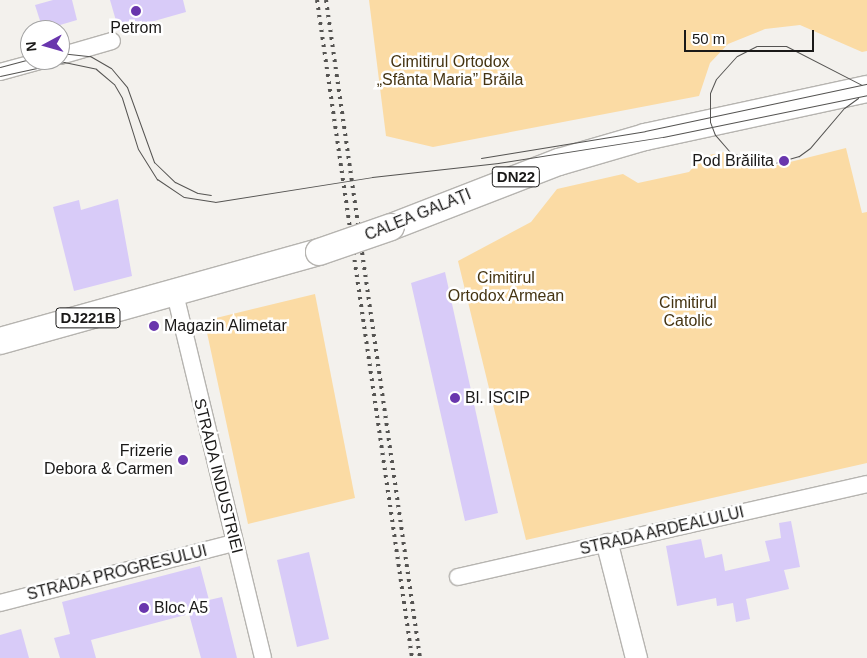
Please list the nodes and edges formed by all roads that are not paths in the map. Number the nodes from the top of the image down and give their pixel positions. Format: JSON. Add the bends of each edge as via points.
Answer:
{"nodes":[{"id":1,"x":112,"y":41,"type":"dead end"},
{"id":2,"x":70,"y":53,"type":"edge"},
{"id":3,"x":20,"y":67,"type":"edge"},
{"id":4,"x":0,"y":72,"type":"edge"},
{"id":5,"x":867,"y":90,"type":"edge"},
{"id":6,"x":175,"y":294,"type":"junction"},
{"id":7,"x":0,"y":341,"type":"edge"},
{"id":8,"x":867,"y":484,"type":"edge"},
{"id":9,"x":234,"y":543,"type":"junction"},
{"id":10,"x":607,"y":544,"type":"junction"},
{"id":11,"x":458,"y":577,"type":"dead end"},
{"id":12,"x":0,"y":603,"type":"edge"},
{"id":13,"x":263,"y":658,"type":"edge"},
{"id":14,"x":636,"y":658,"type":"edge"}],
"edges":[{"from":1,"to":2,"type":"street"},
{"from":3,"to":4,"type":"street"},
{"from":5,"to":6,"type":"main road","name":"CALEA GALAȚI","number":"DN22","bridge":true,"via":[[701,124],[559,162],[319,252]]},
{"from":6,"to":7,"type":"main road","name":"CALEA GALAȚI","number":"DJ221B"},
{"from":6,"to":9,"type":"street","name":"STRADA INDUSTRIEI"},
{"from":8,"to":10,"type":"street","name":"STRADA ARDEALULUI"},
{"from":9,"to":12,"type":"street","name":"STRADA PROGRESULUI"},
{"from":9,"to":13,"type":"street","name":"STRADA INDUSTRIEI"},
{"from":10,"to":11,"type":"street","name":"STRADA ARDEALULUI"},
{"from":10,"to":14,"type":"street"}]}
